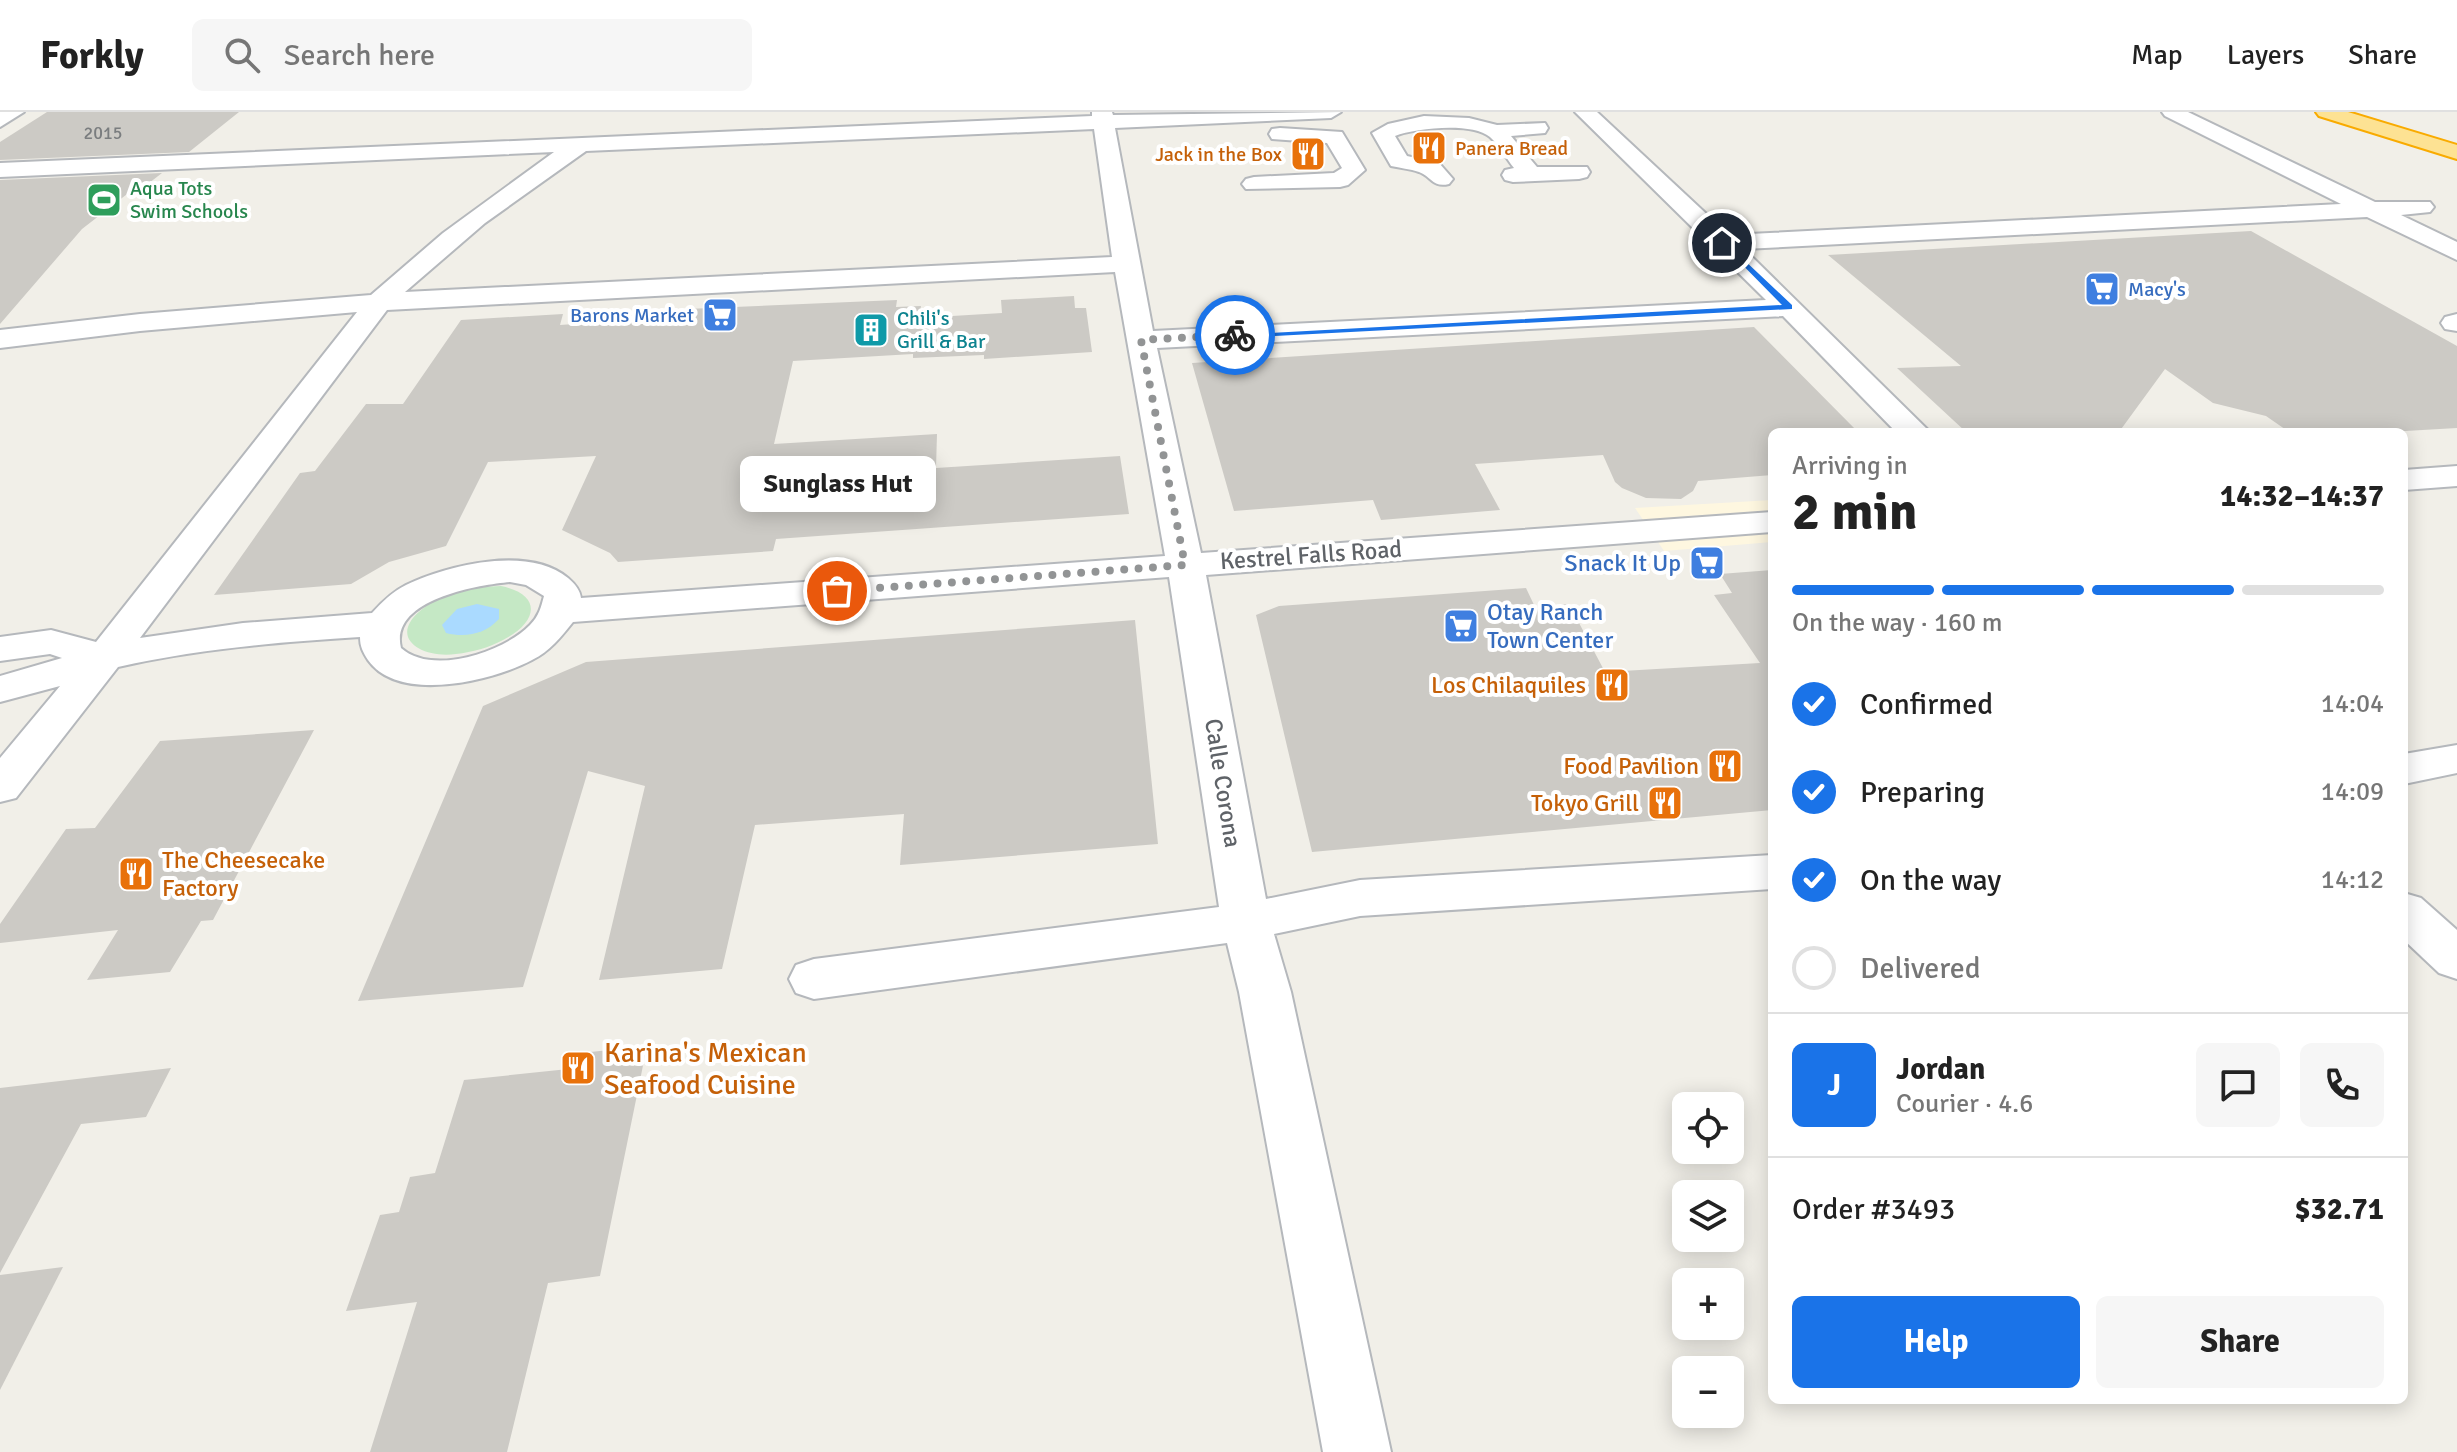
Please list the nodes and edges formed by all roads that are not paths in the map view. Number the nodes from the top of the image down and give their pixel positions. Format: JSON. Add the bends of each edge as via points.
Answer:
{"nodes":[{"id":1,"x":14,"y":112,"type":"edge"},
{"id":2,"x":1331,"y":112,"type":"edge"},
{"id":3,"x":1585,"y":112,"type":"edge"},
{"id":4,"x":2172,"y":112,"type":"edge"},
{"id":5,"x":2326,"y":112,"type":"edge"},
{"id":6,"x":0,"y":121,"type":"edge"},
{"id":7,"x":622,"y":123,"type":"dead end"},
{"id":8,"x":1537,"y":128,"type":"dead end"},
{"id":9,"x":1496,"y":131,"type":"junction"},
{"id":10,"x":1112,"y":132,"type":"edge"},
{"id":11,"x":1264,"y":137,"type":"dead end"},
{"id":12,"x":581,"y":145,"type":"junction"},
{"id":13,"x":2457,"y":152,"type":"edge"},
{"id":14,"x":0,"y":170,"type":"edge"},
{"id":15,"x":1579,"y":172,"type":"dead end"},
{"id":16,"x":1441,"y":179,"type":"dead end"},
{"id":17,"x":1254,"y":184,"type":"dead end"},
{"id":18,"x":2422,"y":207,"type":"dead end"},
{"id":19,"x":2373,"y":210,"type":"junction"},
{"id":20,"x":1722,"y":243,"type":"junction"},
{"id":21,"x":2457,"y":252,"type":"edge"},
{"id":22,"x":1126,"y":264,"type":"junction"},
{"id":23,"x":379,"y":302,"type":"junction"},
{"id":24,"x":1789,"y":307,"type":"junction"},
{"id":25,"x":0,"y":339,"type":"edge"},
{"id":26,"x":1141,"y":340,"type":"junction"},
{"id":27,"x":1910,"y":428,"type":"edge"},
{"id":28,"x":2457,"y":476,"type":"edge"},
{"id":29,"x":2408,"y":480,"type":"edge"},
{"id":30,"x":1768,"y":522,"type":"edge"},
{"id":31,"x":1185,"y":565,"type":"junction"},
{"id":32,"x":562,"y":611,"type":"junction"},
{"id":33,"x":384,"y":624,"type":"junction"},
{"id":34,"x":0,"y":649,"type":"edge"},
{"id":35,"x":106,"y":658,"type":"junction"},
{"id":36,"x":0,"y":689,"type":"edge"},
{"id":37,"x":2457,"y":759,"type":"edge"},
{"id":38,"x":2408,"y":768,"type":"edge"},
{"id":39,"x":0,"y":787,"type":"edge"},
{"id":40,"x":1768,"y":872,"type":"edge"},
{"id":41,"x":2408,"y":915,"type":"edge"},
{"id":42,"x":1246,"y":922,"type":"junction"},
{"id":43,"x":2457,"y":959,"type":"edge"},
{"id":44,"x":814,"y":979,"type":"dead end"},
{"id":45,"x":1357,"y":1452,"type":"edge"}],
"edges":[{"from":1,"to":6,"type":"street"},
{"from":2,"to":10,"type":"street"},
{"from":3,"to":20,"type":"street"},
{"from":4,"to":19,"type":"street"},
{"from":5,"to":13,"type":"highway"},
{"from":7,"to":12,"type":"street"},
{"from":8,"to":9,"type":"street"},
{"from":9,"to":15,"type":"street","via":[[1522,175]]},
{"from":9,"to":16,"type":"street","via":[[1459,123],[1400,126],[1383,133],[1399,161],[1431,168]]},
{"from":10,"to":12,"type":"street"},
{"from":10,"to":22,"type":"street","name":"Calle Corona"},
{"from":11,"to":17,"type":"street","via":[[1334,137],[1354,170],[1340,180]]},
{"from":12,"to":14,"type":"street"},
{"from":12,"to":23,"type":"street","via":[[424,258]]},
{"from":18,"to":19,"type":"street"},
{"from":19,"to":20,"type":"street"},
{"from":19,"to":21,"type":"street"},
{"from":20,"to":24,"type":"street"},
{"from":22,"to":23,"type":"street"},
{"from":22,"to":26,"type":"street","name":"Calle Corona"},
{"from":23,"to":25,"type":"street"},
{"from":23,"to":35,"type":"street"},
{"from":24,"to":26,"type":"street"},
{"from":24,"to":27,"type":"street"},
{"from":26,"to":31,"type":"street","name":"Calle Corona"},
{"from":28,"to":29,"type":"street"},
{"from":30,"to":31,"type":"street","name":"Kestrel Falls Road"},
{"from":31,"to":32,"type":"street","name":"Kestrel Falls Road"},
{"from":31,"to":42,"type":"street","name":"Calle Corona"},
{"from":32,"to":33,"type":"street","via":[[563,595],[553,582],[522,572],[481,573],[423,592]]},
{"from":32,"to":33,"type":"street","via":[[553,627],[522,650],[479,667],[448,672],[398,665],[383,654],[379,640]]},
{"from":33,"to":35,"type":"street","via":[[211,641]]},
{"from":34,"to":35,"type":"street","via":[[51,642]]},
{"from":35,"to":36,"type":"street"},
{"from":35,"to":39,"type":"street"},
{"from":37,"to":38,"type":"street"},
{"from":40,"to":42,"type":"street","via":[[1360,898]]},
{"from":41,"to":43,"type":"street"},
{"from":42,"to":44,"type":"street"},
{"from":42,"to":45,"type":"street","name":"Calle Corona","via":[[1265,992]]}]}
